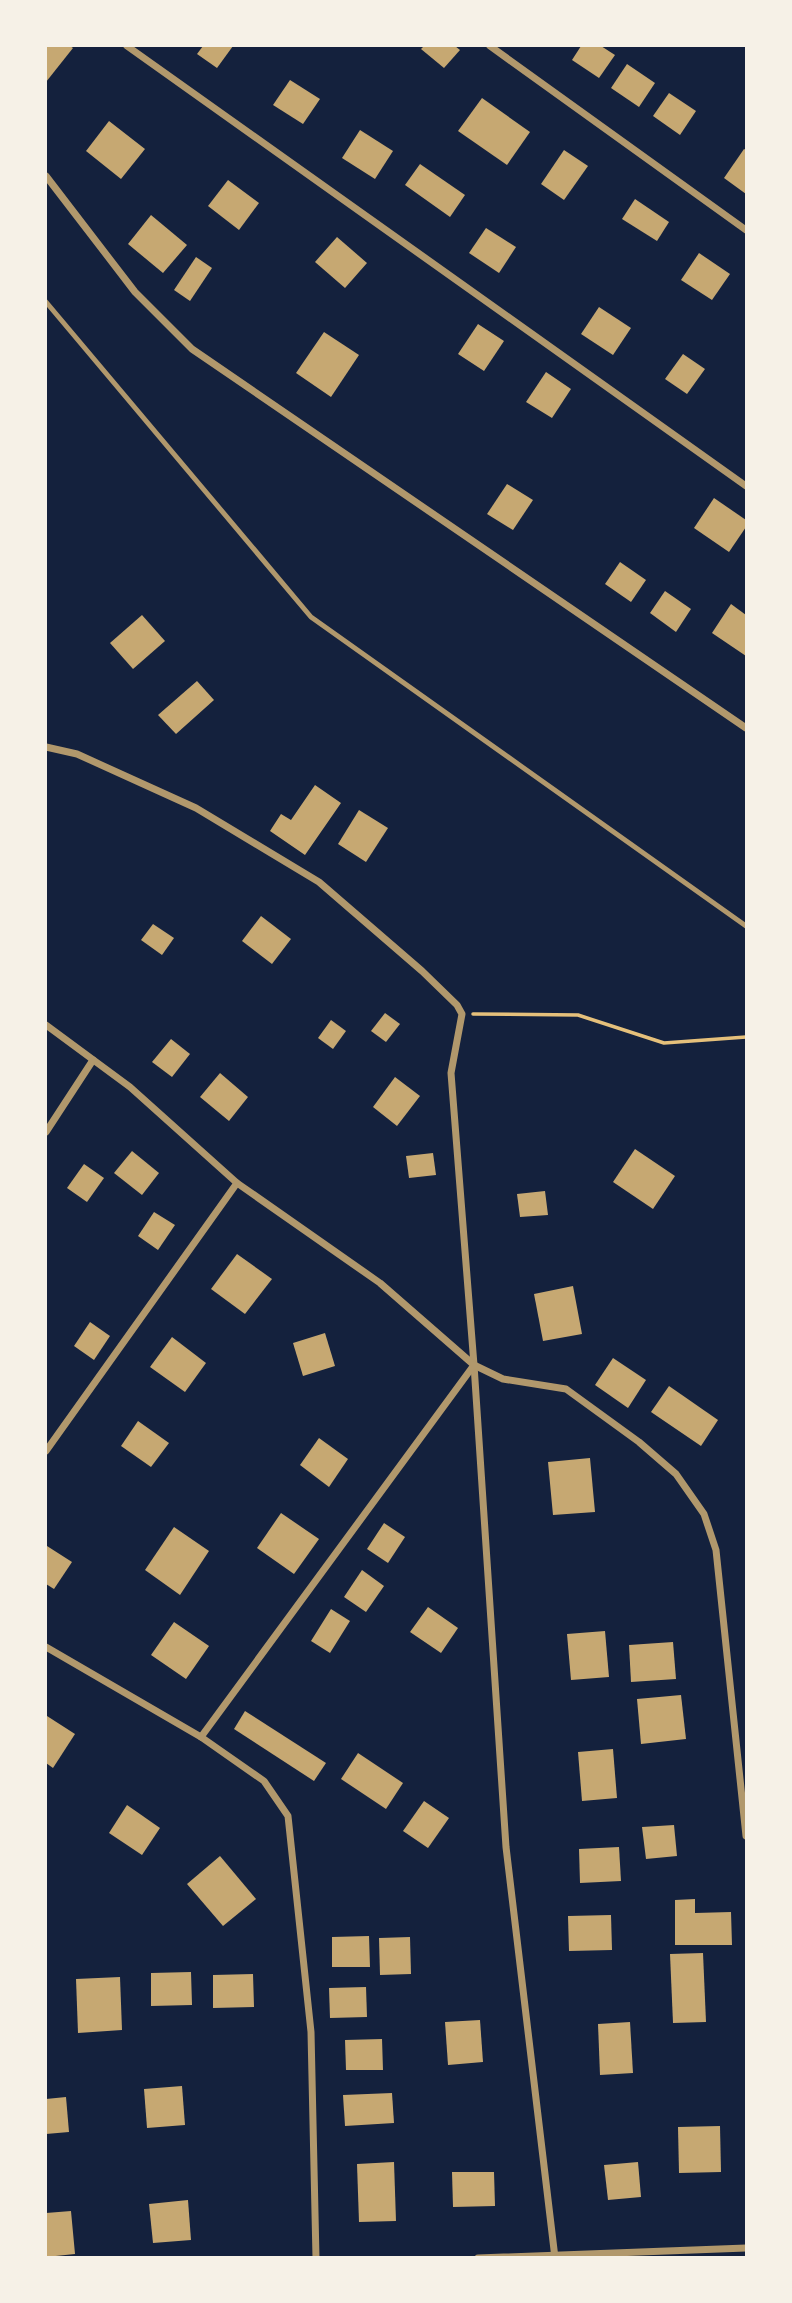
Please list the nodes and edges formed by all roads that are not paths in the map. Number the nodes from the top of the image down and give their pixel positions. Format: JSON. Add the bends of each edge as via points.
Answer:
{"nodes":[{"id":1,"x":128,"y":46,"type":"edge"},
{"id":2,"x":490,"y":46,"type":"edge"},
{"id":3,"x":46,"y":176,"type":"edge"},
{"id":4,"x":747,"y":230,"type":"edge"},
{"id":5,"x":46,"y":302,"type":"edge"},
{"id":6,"x":747,"y":486,"type":"edge"},
{"id":7,"x":747,"y":728,"type":"edge"},
{"id":8,"x":46,"y":747,"type":"edge"},
{"id":9,"x":747,"y":926,"type":"edge"},
{"id":10,"x":46,"y":1025,"type":"edge"},
{"id":11,"x":93,"y":1060,"type":"junction"},
{"id":12,"x":46,"y":1132,"type":"edge"},
{"id":13,"x":237,"y":1183,"type":"junction"},
{"id":14,"x":474,"y":1365,"type":"junction"},
{"id":15,"x":46,"y":1451,"type":"edge"},
{"id":16,"x":46,"y":1647,"type":"edge"},
{"id":17,"x":201,"y":1737,"type":"junction"},
{"id":18,"x":747,"y":1836,"type":"edge"},
{"id":19,"x":747,"y":2248,"type":"edge"},
{"id":20,"x":555,"y":2256,"type":"edge"},
{"id":21,"x":316,"y":2258,"type":"edge"},
{"id":22,"x":478,"y":2258,"type":"edge"}],
"edges":[{"from":1,"to":6,"type":"street"},
{"from":2,"to":4,"type":"street"},
{"from":3,"to":7,"type":"street","via":[[135,292],[192,349]]},
{"from":5,"to":9,"type":"lane","via":[[311,617]]},
{"from":8,"to":14,"type":"street","via":[[77,754],[196,808],[319,882],[457,1005],[462,1014],[451,1073]]},
{"from":10,"to":11,"type":"street"},
{"from":11,"to":12,"type":"street"},
{"from":11,"to":13,"type":"street","via":[[130,1087]]},
{"from":13,"to":14,"type":"street","via":[[380,1283]]},
{"from":13,"to":15,"type":"street"},
{"from":14,"to":17,"type":"street"},
{"from":14,"to":18,"type":"street","via":[[503,1380],[566,1389],[676,1474],[704,1514],[716,1550]]},
{"from":14,"to":20,"type":"street","via":[[506,1847]]},
{"from":16,"to":17,"type":"street"},
{"from":17,"to":21,"type":"street","via":[[264,1781],[288,1816],[311,2032]]},
{"from":19,"to":20,"type":"street"},
{"from":20,"to":22,"type":"street"}]}
